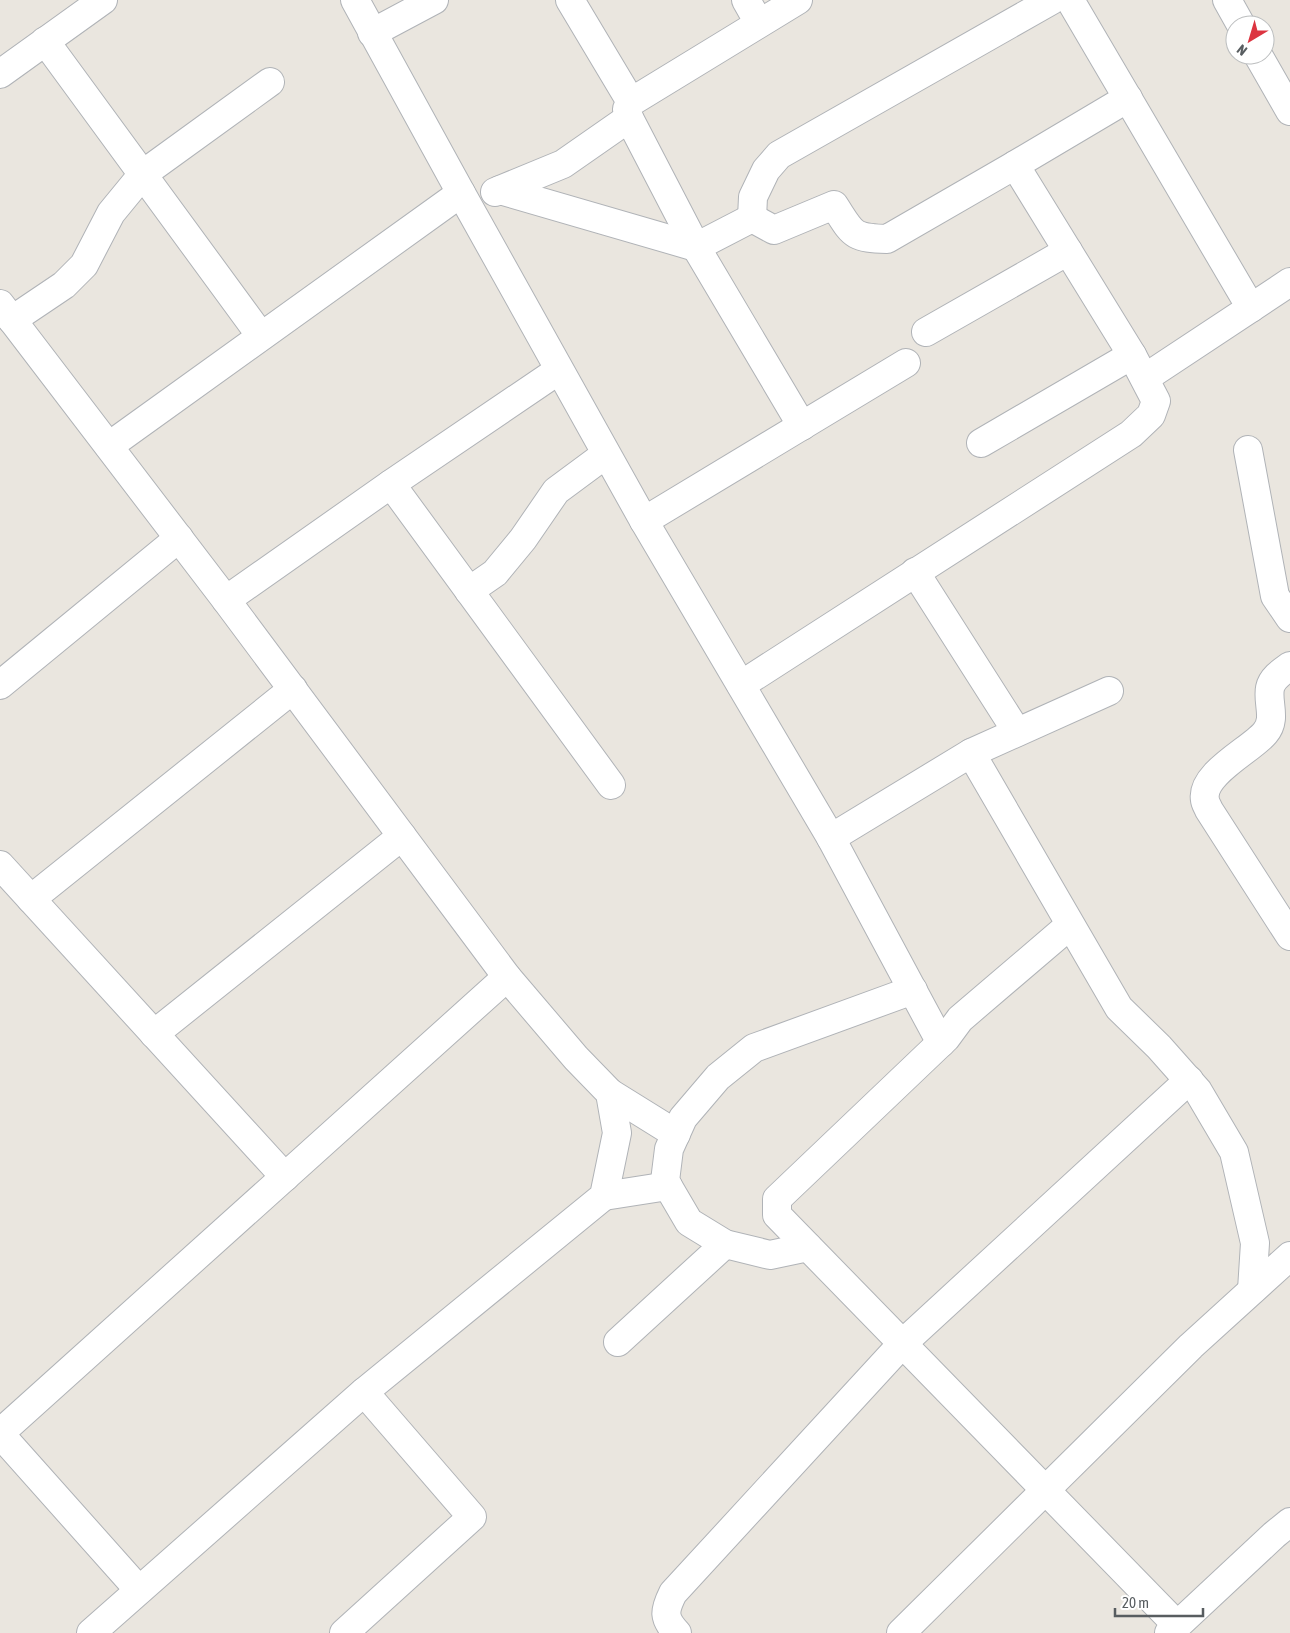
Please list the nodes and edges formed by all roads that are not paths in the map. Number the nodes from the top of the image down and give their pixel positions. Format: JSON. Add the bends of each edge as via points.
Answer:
{"nodes":[{"id":1,"x":103,"y":0,"type":"edge"},
{"id":2,"x":355,"y":0,"type":"edge"},
{"id":3,"x":434,"y":0,"type":"edge"},
{"id":4,"x":570,"y":0,"type":"edge"},
{"id":5,"x":798,"y":0,"type":"edge"},
{"id":6,"x":1052,"y":0,"type":"edge"},
{"id":7,"x":1070,"y":0,"type":"edge"},
{"id":8,"x":1227,"y":0,"type":"edge"},
{"id":9,"x":753,"y":11,"type":"edge"},
{"id":10,"x":1235,"y":15,"type":"edge"},
{"id":11,"x":372,"y":33,"type":"junction"},
{"id":12,"x":45,"y":40,"type":"junction"},
{"id":13,"x":1264,"y":65,"type":"edge"},
{"id":14,"x":0,"y":74,"type":"edge"},
{"id":15,"x":270,"y":82,"type":"dead end"},
{"id":16,"x":1128,"y":98,"type":"junction"},
{"id":17,"x":630,"y":110,"type":"junction"},
{"id":18,"x":1290,"y":111,"type":"edge"},
{"id":19,"x":1015,"y":165,"type":"junction"},
{"id":20,"x":143,"y":174,"type":"junction"},
{"id":21,"x":500,"y":190,"type":"junction"},
{"id":22,"x":464,"y":198,"type":"junction"},
{"id":23,"x":752,"y":218,"type":"junction"},
{"id":24,"x":696,"y":247,"type":"junction"},
{"id":25,"x":1068,"y":251,"type":"junction"},
{"id":26,"x":1289,"y":283,"type":"edge"},
{"id":27,"x":1251,"y":308,"type":"junction"},
{"id":28,"x":6,"y":312,"type":"edge"},
{"id":29,"x":926,"y":332,"type":"dead end"},
{"id":30,"x":261,"y":336,"type":"junction"},
{"id":31,"x":1132,"y":355,"type":"junction"},
{"id":32,"x":906,"y":363,"type":"dead end"},
{"id":33,"x":559,"y":370,"type":"junction"},
{"id":34,"x":1145,"y":378,"type":"junction"},
{"id":35,"x":802,"y":426,"type":"junction"},
{"id":36,"x":981,"y":443,"type":"dead end"},
{"id":37,"x":108,"y":446,"type":"junction"},
{"id":38,"x":1248,"y":450,"type":"dead end"},
{"id":39,"x":606,"y":454,"type":"junction"},
{"id":40,"x":391,"y":484,"type":"junction"},
{"id":41,"x":644,"y":521,"type":"junction"},
{"id":42,"x":179,"y":538,"type":"junction"},
{"id":43,"x":915,"y":572,"type":"junction"},
{"id":44,"x":469,"y":591,"type":"junction"},
{"id":45,"x":226,"y":600,"type":"junction"},
{"id":46,"x":1290,"y":618,"type":"edge"},
{"id":47,"x":1290,"y":666,"type":"edge"},
{"id":48,"x":0,"y":685,"type":"edge"},
{"id":49,"x":741,"y":685,"type":"junction"},
{"id":50,"x":293,"y":689,"type":"junction"},
{"id":51,"x":1109,"y":690,"type":"dead end"},
{"id":52,"x":1018,"y":732,"type":"junction"},
{"id":53,"x":971,"y":753,"type":"junction"},
{"id":54,"x":611,"y":785,"type":"dead end"},
{"id":55,"x":402,"y":836,"type":"junction"},
{"id":56,"x":831,"y":838,"type":"junction"},
{"id":57,"x":0,"y":865,"type":"edge"},
{"id":58,"x":31,"y":899,"type":"junction"},
{"id":59,"x":1070,"y":925,"type":"junction"},
{"id":60,"x":1290,"y":936,"type":"edge"},
{"id":61,"x":507,"y":976,"type":"junction"},
{"id":62,"x":912,"y":990,"type":"junction"},
{"id":63,"x":154,"y":1034,"type":"junction"},
{"id":64,"x":941,"y":1043,"type":"junction"},
{"id":65,"x":1189,"y":1080,"type":"junction"},
{"id":66,"x":610,"y":1093,"type":"junction"},
{"id":67,"x":676,"y":1134,"type":"junction"},
{"id":68,"x":285,"y":1177,"type":"junction"},
{"id":69,"x":668,"y":1186,"type":"junction"},
{"id":70,"x":604,"y":1196,"type":"junction"},
{"id":71,"x":725,"y":1244,"type":"junction"},
{"id":72,"x":808,"y":1247,"type":"junction"},
{"id":73,"x":1290,"y":1256,"type":"edge"},
{"id":74,"x":1252,"y":1290,"type":"junction"},
{"id":75,"x":618,"y":1342,"type":"dead end"},
{"id":76,"x":902,"y":1344,"type":"junction"},
{"id":77,"x":364,"y":1392,"type":"junction"},
{"id":78,"x":0,"y":1434,"type":"edge"},
{"id":79,"x":1046,"y":1491,"type":"junction"},
{"id":80,"x":1290,"y":1522,"type":"edge"},
{"id":81,"x":139,"y":1590,"type":"junction"},
{"id":82,"x":1173,"y":1629,"type":"edge"},
{"id":83,"x":91,"y":1633,"type":"edge"},
{"id":84,"x":344,"y":1633,"type":"edge"},
{"id":85,"x":677,"y":1633,"type":"edge"},
{"id":86,"x":901,"y":1633,"type":"edge"}],
"edges":[{"from":1,"to":12,"type":"street"},
{"from":2,"to":11,"type":"street"},
{"from":3,"to":11,"type":"street"},
{"from":4,"to":17,"type":"street"},
{"from":5,"to":9,"type":"street"},
{"from":6,"to":23,"type":"street","via":[[779,155],[766,170],[753,197]]},
{"from":7,"to":16,"type":"street"},
{"from":8,"to":10,"type":"street"},
{"from":9,"to":17,"type":"street"},
{"from":11,"to":22,"type":"street"},
{"from":12,"to":14,"type":"street"},
{"from":12,"to":20,"type":"street"},
{"from":13,"to":18,"type":"street"},
{"from":15,"to":20,"type":"street"},
{"from":16,"to":19,"type":"street"},
{"from":16,"to":27,"type":"street"},
{"from":17,"to":21,"type":"street","via":[[563,164]]},
{"from":17,"to":24,"type":"street"},
{"from":19,"to":23,"type":"street","via":[[888,239],[864,238],[850,231],[834,205],[774,230]]},
{"from":19,"to":25,"type":"street"},
{"from":20,"to":28,"type":"street","via":[[111,213],[84,265],[64,285]]},
{"from":20,"to":30,"type":"street"},
{"from":21,"to":22,"type":"street"},
{"from":21,"to":24,"type":"street"},
{"from":22,"to":30,"type":"street"},
{"from":22,"to":33,"type":"street"},
{"from":23,"to":24,"type":"street"},
{"from":24,"to":35,"type":"street"},
{"from":25,"to":29,"type":"street"},
{"from":25,"to":31,"type":"street"},
{"from":26,"to":27,"type":"street"},
{"from":27,"to":34,"type":"street"},
{"from":28,"to":37,"type":"street"},
{"from":30,"to":37,"type":"street"},
{"from":31,"to":34,"type":"street"},
{"from":31,"to":36,"type":"street"},
{"from":32,"to":35,"type":"street"},
{"from":33,"to":39,"type":"street"},
{"from":33,"to":40,"type":"street"},
{"from":34,"to":43,"type":"street","via":[[1156,401],[1152,415],[1131,434]]},
{"from":35,"to":41,"type":"street"},
{"from":37,"to":42,"type":"street"},
{"from":38,"to":46,"type":"street","via":[[1275,596]]},
{"from":39,"to":41,"type":"street"},
{"from":39,"to":44,"type":"street","via":[[556,491],[495,573]]},
{"from":40,"to":44,"type":"street"},
{"from":40,"to":45,"type":"street"},
{"from":41,"to":49,"type":"street"},
{"from":42,"to":45,"type":"street"},
{"from":42,"to":48,"type":"street"},
{"from":43,"to":49,"type":"street"},
{"from":43,"to":52,"type":"street"},
{"from":44,"to":54,"type":"street"},
{"from":45,"to":50,"type":"street"},
{"from":47,"to":60,"type":"street","via":[[1278,675],[1270,688],[1271,719],[1266,733],[1219,770],[1206,787],[1204,798]]},
{"from":49,"to":56,"type":"street"},
{"from":50,"to":55,"type":"street"},
{"from":50,"to":58,"type":"street"},
{"from":51,"to":52,"type":"street"},
{"from":52,"to":53,"type":"street"},
{"from":53,"to":56,"type":"street"},
{"from":53,"to":59,"type":"street"},
{"from":55,"to":61,"type":"street"},
{"from":55,"to":63,"type":"street"},
{"from":56,"to":62,"type":"street"},
{"from":57,"to":58,"type":"street"},
{"from":58,"to":63,"type":"street"},
{"from":59,"to":64,"type":"street","via":[[960,1019]]},
{"from":59,"to":65,"type":"street","via":[[1119,1008]]},
{"from":61,"to":66,"type":"street"},
{"from":61,"to":68,"type":"street"},
{"from":62,"to":64,"type":"street"},
{"from":62,"to":67,"type":"street","via":[[754,1048],[718,1077],[683,1118]]},
{"from":63,"to":68,"type":"street"},
{"from":64,"to":72,"type":"street","via":[[777,1199],[777,1215]]},
{"from":65,"to":74,"type":"street","via":[[1234,1152],[1255,1243]]},
{"from":65,"to":76,"type":"street"},
{"from":66,"to":67,"type":"street"},
{"from":66,"to":70,"type":"street","via":[[618,1133]]},
{"from":67,"to":69,"type":"street","via":[[669,1149],[664,1181]]},
{"from":68,"to":78,"type":"street"},
{"from":69,"to":70,"type":"street"},
{"from":69,"to":71,"type":"street","via":[[689,1222]]},
{"from":70,"to":77,"type":"street"},
{"from":71,"to":72,"type":"street","via":[[770,1255]]},
{"from":71,"to":75,"type":"street"},
{"from":72,"to":76,"type":"street"},
{"from":73,"to":74,"type":"street"},
{"from":74,"to":79,"type":"street","via":[[1191,1346]]},
{"from":76,"to":79,"type":"street"},
{"from":76,"to":85,"type":"street","via":[[673,1593],[666,1607],[668,1623]]},
{"from":77,"to":81,"type":"street"},
{"from":77,"to":84,"type":"street","via":[[472,1517]]},
{"from":78,"to":81,"type":"street"},
{"from":79,"to":82,"type":"street"},
{"from":79,"to":86,"type":"street"},
{"from":80,"to":82,"type":"street"},
{"from":81,"to":83,"type":"street"}]}
